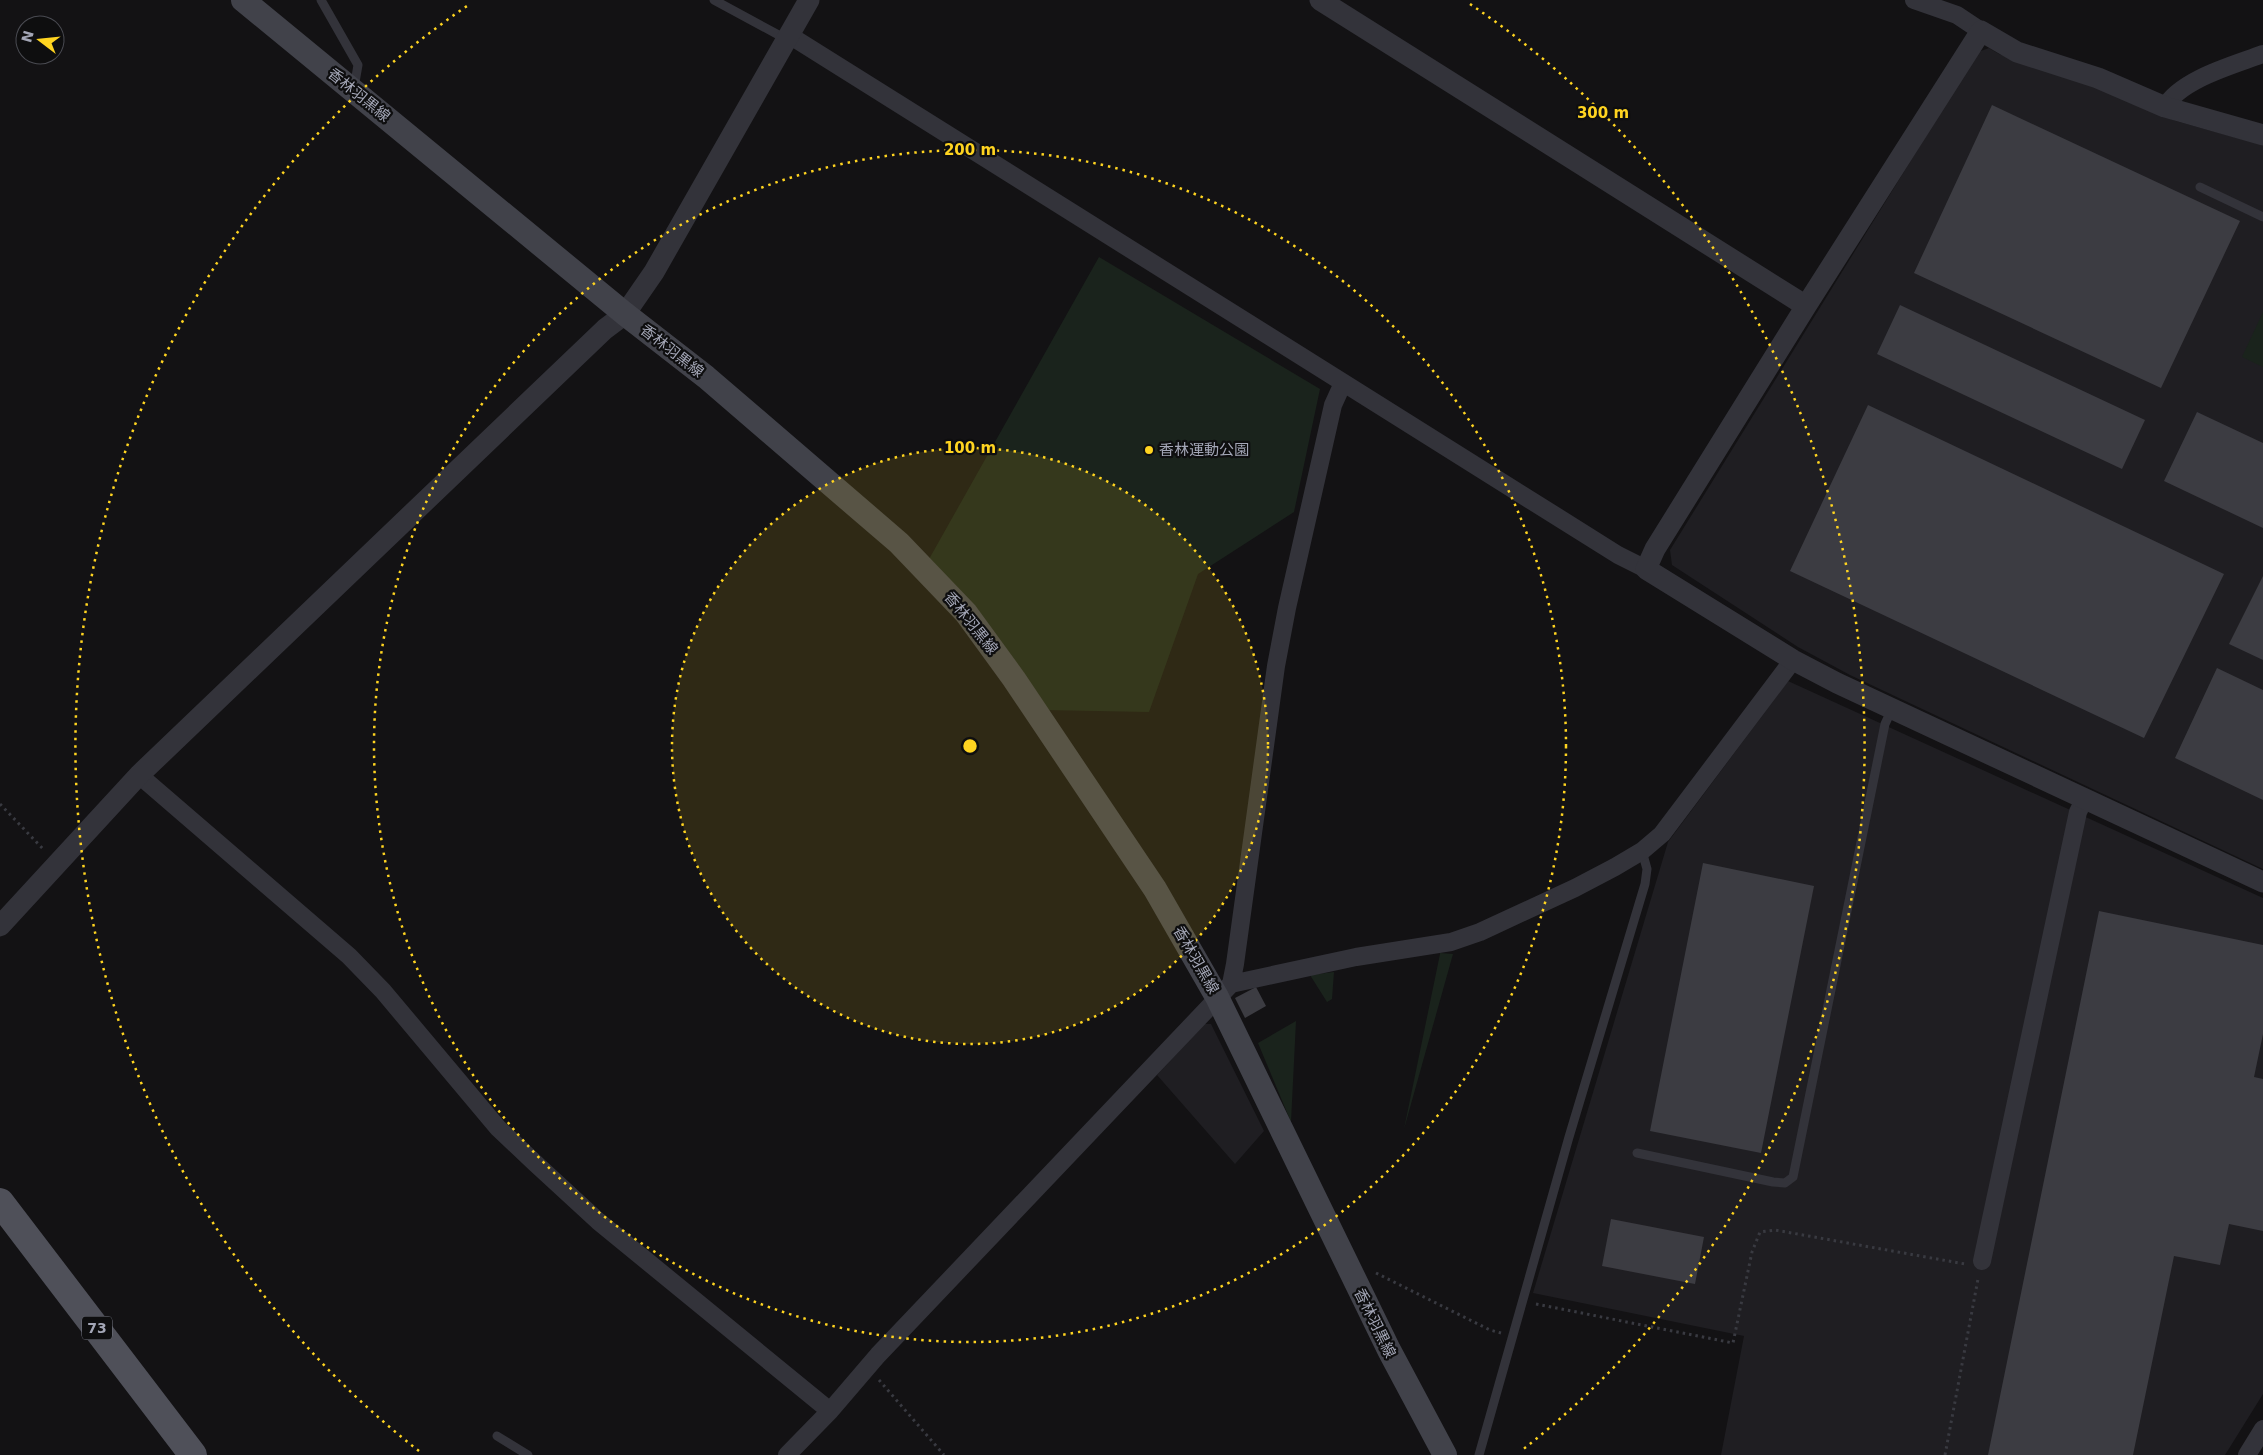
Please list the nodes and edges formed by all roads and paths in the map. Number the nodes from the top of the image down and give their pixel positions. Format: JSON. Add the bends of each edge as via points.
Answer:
{"nodes":[{"id":1,"x":243,"y":0,"type":"edge"},
{"id":2,"x":321,"y":0,"type":"edge"},
{"id":3,"x":714,"y":0,"type":"edge"},
{"id":4,"x":809,"y":0,"type":"edge"},
{"id":5,"x":1320,"y":0,"type":"edge"},
{"id":6,"x":1914,"y":0,"type":"edge"},
{"id":7,"x":1981,"y":31,"type":"junction"},
{"id":8,"x":788,"y":37,"type":"junction"},
{"id":9,"x":2263,"y":54,"type":"edge"},
{"id":10,"x":353,"y":91,"type":"junction"},
{"id":11,"x":2166,"y":107,"type":"junction"},
{"id":12,"x":2263,"y":134,"type":"edge"},
{"id":13,"x":2200,"y":187,"type":"dead end"},
{"id":14,"x":2263,"y":217,"type":"edge"},
{"id":15,"x":1806,"y":306,"type":"junction"},
{"id":16,"x":625,"y":314,"type":"junction"},
{"id":17,"x":1343,"y":383,"type":"junction"},
{"id":18,"x":1646,"y":569,"type":"junction"},
{"id":19,"x":1794,"y":660,"type":"junction"},
{"id":20,"x":1892,"y":709,"type":"junction"},
{"id":21,"x":139,"y":775,"type":"junction"},
{"id":22,"x":2086,"y":798,"type":"junction"},
{"id":23,"x":0,"y":804,"type":"edge"},
{"id":24,"x":1642,"y":851,"type":"junction"},
{"id":25,"x":57,"y":862,"type":"junction"},
{"id":26,"x":2263,"y":882,"type":"edge"},
{"id":27,"x":0,"y":926,"type":"edge"},
{"id":28,"x":1224,"y":991,"type":"junction"},
{"id":29,"x":1637,"y":1153,"type":"dead end"},
{"id":30,"x":0,"y":1202,"type":"edge"},
{"id":31,"x":1982,"y":1261,"type":"junction"},
{"id":32,"x":1352,"y":1274,"type":"junction"},
{"id":33,"x":1522,"y":1301,"type":"junction"},
{"id":34,"x":1513,"y":1336,"type":"junction"},
{"id":35,"x":873,"y":1373,"type":"dead end"},
{"id":36,"x":830,"y":1411,"type":"junction"},
{"id":37,"x":2263,"y":1429,"type":"edge"},
{"id":38,"x":497,"y":1436,"type":"dead end"},
{"id":39,"x":193,"y":1455,"type":"edge"},
{"id":40,"x":528,"y":1455,"type":"edge"},
{"id":41,"x":787,"y":1455,"type":"edge"},
{"id":42,"x":944,"y":1455,"type":"edge"},
{"id":43,"x":1445,"y":1455,"type":"edge"},
{"id":44,"x":1479,"y":1455,"type":"edge"},
{"id":45,"x":1945,"y":1455,"type":"edge"},
{"id":46,"x":2247,"y":1455,"type":"edge"}],
"edges":[{"from":1,"to":10,"type":"main road","name":"香林羽黒線"},
{"from":2,"to":10,"type":"lane","via":[[358,65]]},
{"from":3,"to":8,"type":"lane"},
{"from":4,"to":8,"type":"street"},
{"from":5,"to":15,"type":"street"},
{"from":6,"to":7,"type":"street","via":[[1957,15]]},
{"from":7,"to":11,"type":"street","via":[[2017,52],[2098,78]]},
{"from":7,"to":15,"type":"street"},
{"from":8,"to":16,"type":"street","via":[[654,272]]},
{"from":8,"to":17,"type":"street"},
{"from":9,"to":11,"type":"street","via":[[2183,88],[2170,98]]},
{"from":10,"to":16,"type":"main road","name":"香林羽黒線"},
{"from":11,"to":12,"type":"street"},
{"from":13,"to":14,"type":"lane"},
{"from":15,"to":18,"type":"street"},
{"from":16,"to":21,"type":"street"},
{"from":16,"to":28,"type":"main road","name":"香林羽黒線","via":[[706,377],[899,544],[966,613],[1020,687]]},
{"from":17,"to":18,"type":"street","via":[[1610,550]]},
{"from":17,"to":28,"type":"street","via":[[1333,405],[1286,608],[1235,964]]},
{"from":18,"to":19,"type":"street"},
{"from":19,"to":20,"type":"street"},
{"from":19,"to":24,"type":"street","via":[[1662,834]]},
{"from":20,"to":22,"type":"street"},
{"from":20,"to":29,"type":"lane","via":[[1885,724],[1792,1177],[1785,1182],[1773,1182]]},
{"from":21,"to":25,"type":"street"},
{"from":21,"to":36,"type":"street","via":[[349,956],[383,991],[498,1128],[598,1221]]},
{"from":22,"to":26,"type":"street"},
{"from":22,"to":31,"type":"street","via":[[2078,812]]},
{"from":23,"to":25,"type":"path"},
{"from":24,"to":28,"type":"street","via":[[1566,893],[1451,942],[1356,957]]},
{"from":24,"to":33,"type":"lane","via":[[1647,869],[1645,884]]},
{"from":25,"to":27,"type":"street"},
{"from":28,"to":32,"type":"main road","name":"香林羽黒線"},
{"from":28,"to":36,"type":"street","via":[[878,1355]]},
{"from":30,"to":39,"type":"main road","number":"73"},
{"from":31,"to":33,"type":"path","via":[[1972,1265],[1775,1230],[1760,1232],[1752,1252],[1733,1343]]},
{"from":31,"to":45,"type":"path"},
{"from":32,"to":34,"type":"path","via":[[1373,1271],[1490,1330]]},
{"from":32,"to":43,"type":"main road","name":"香林羽黒線"},
{"from":33,"to":34,"type":"lane"},
{"from":34,"to":44,"type":"lane"},
{"from":35,"to":42,"type":"path"},
{"from":36,"to":41,"type":"street"},
{"from":37,"to":46,"type":"street"},
{"from":38,"to":40,"type":"lane"}]}
